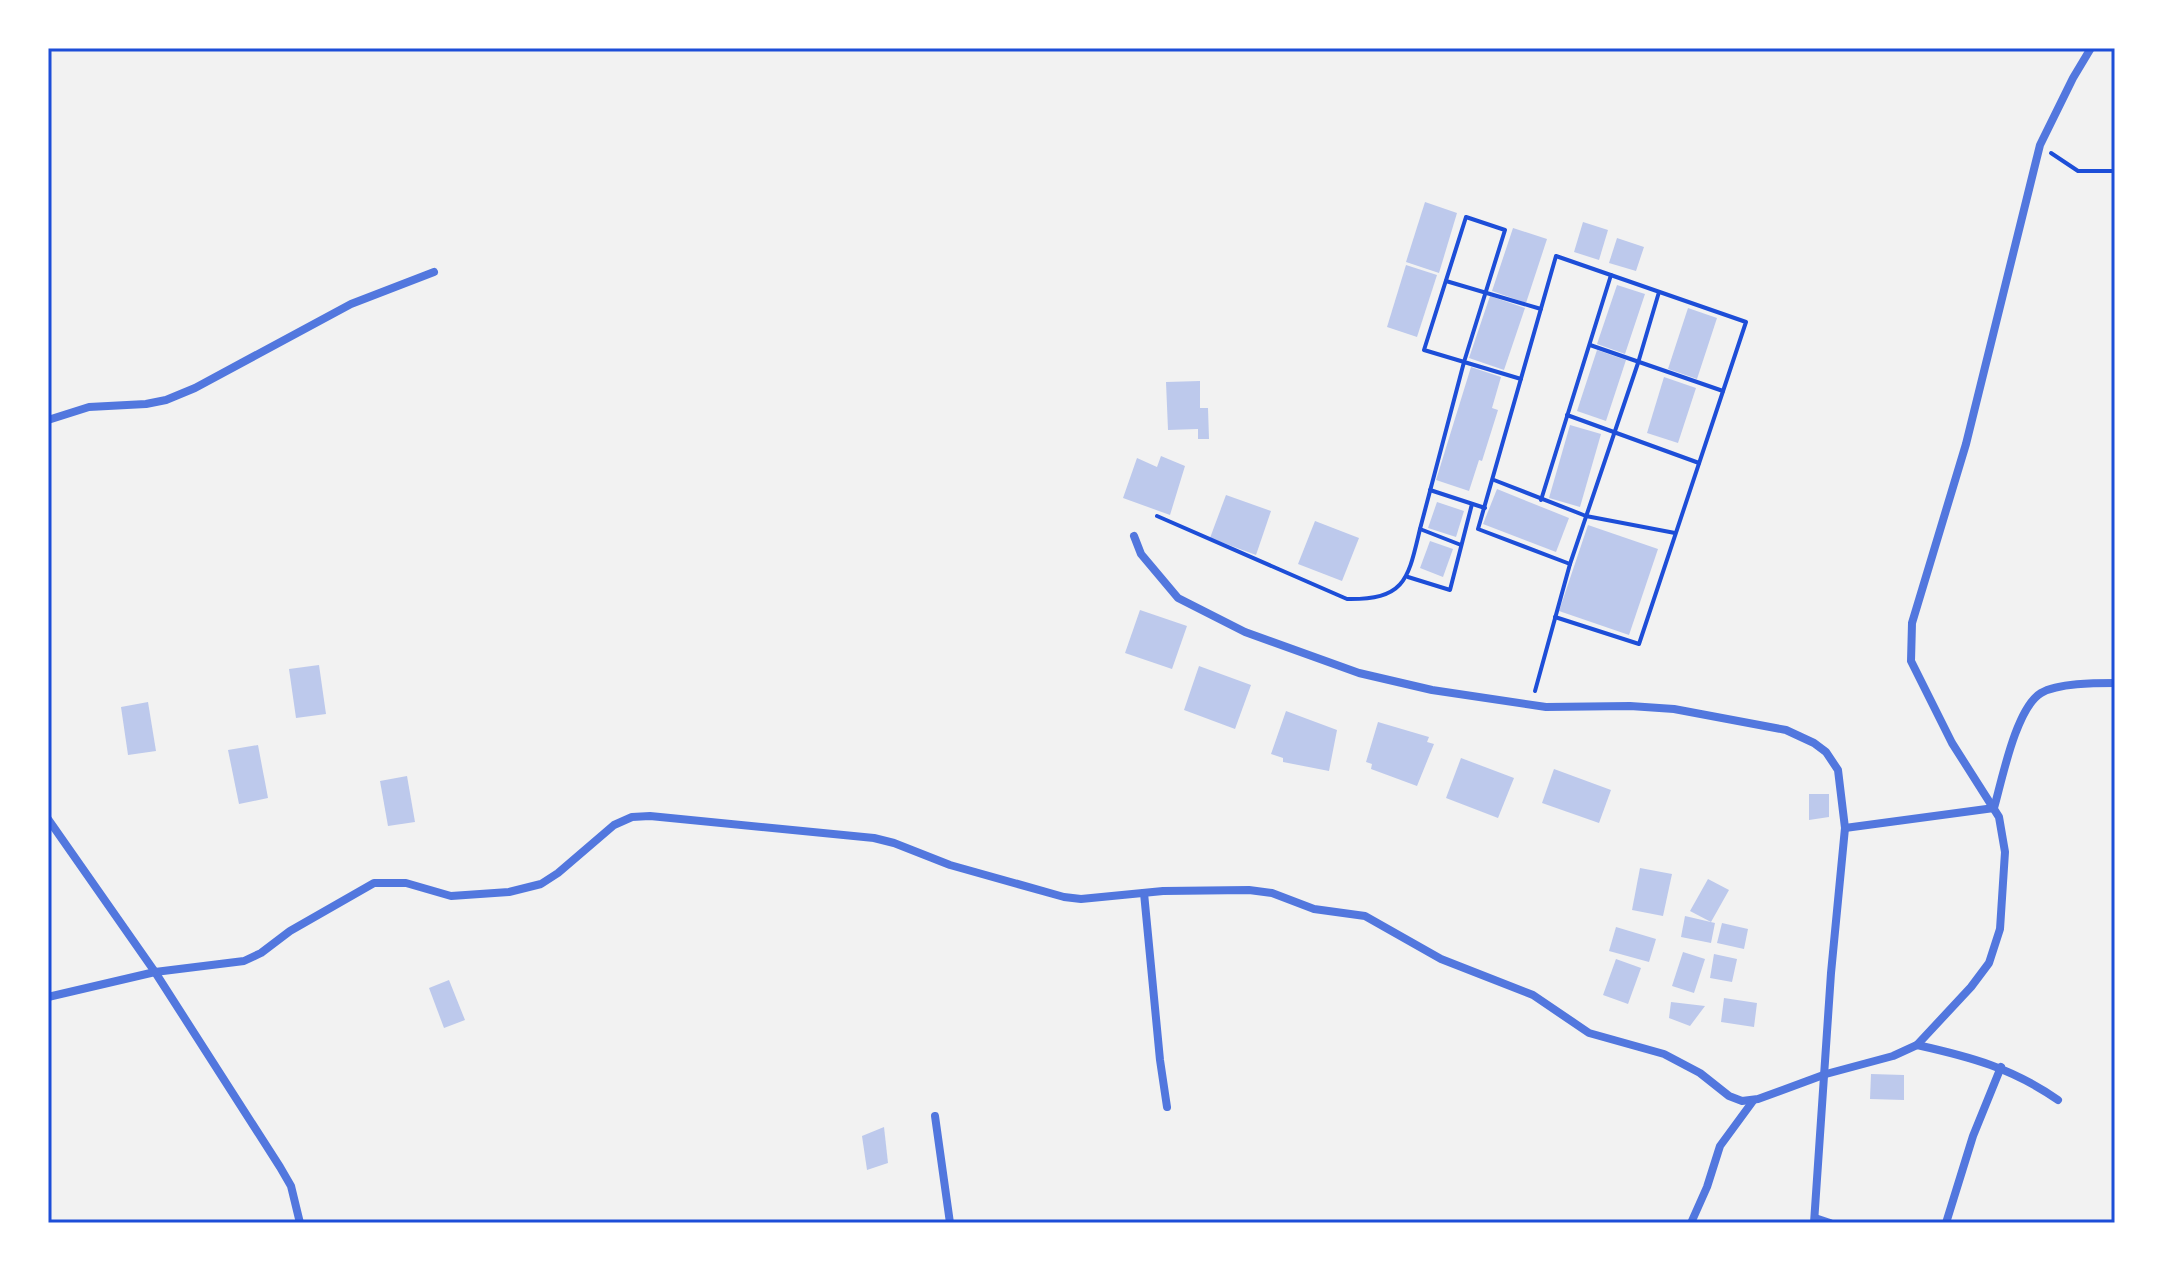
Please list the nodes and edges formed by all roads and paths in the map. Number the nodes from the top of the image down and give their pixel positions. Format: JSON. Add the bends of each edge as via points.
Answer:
{"nodes":[{"id":1,"x":2091,"y":48,"type":"edge"},
{"id":2,"x":2040,"y":145,"type":"junction"},
{"id":3,"x":2115,"y":171,"type":"edge"},
{"id":4,"x":434,"y":272,"type":"dead end"},
{"id":5,"x":1611,"y":275,"type":"junction"},
{"id":6,"x":1446,"y":281,"type":"junction"},
{"id":7,"x":1484,"y":292,"type":"junction"},
{"id":8,"x":1659,"y":292,"type":"junction"},
{"id":9,"x":1541,"y":309,"type":"junction"},
{"id":10,"x":1589,"y":345,"type":"junction"},
{"id":11,"x":1464,"y":362,"type":"junction"},
{"id":12,"x":1638,"y":363,"type":"junction"},
{"id":13,"x":1521,"y":379,"type":"junction"},
{"id":14,"x":1723,"y":391,"type":"junction"},
{"id":15,"x":1567,"y":415,"type":"junction"},
{"id":16,"x":48,"y":420,"type":"edge"},
{"id":17,"x":1615,"y":431,"type":"junction"},
{"id":18,"x":1699,"y":463,"type":"junction"},
{"id":19,"x":1493,"y":480,"type":"junction"},
{"id":20,"x":1430,"y":490,"type":"junction"},
{"id":21,"x":1541,"y":500,"type":"junction"},
{"id":22,"x":1472,"y":504,"type":"junction"},
{"id":23,"x":1485,"y":508,"type":"junction"},
{"id":24,"x":1157,"y":516,"type":"dead end"},
{"id":25,"x":1420,"y":529,"type":"junction"},
{"id":26,"x":1675,"y":533,"type":"junction"},
{"id":27,"x":1134,"y":536,"type":"dead end"},
{"id":28,"x":1461,"y":545,"type":"junction"},
{"id":29,"x":1570,"y":564,"type":"junction"},
{"id":30,"x":1408,"y":577,"type":"junction"},
{"id":31,"x":1555,"y":617,"type":"junction"},
{"id":32,"x":2115,"y":683,"type":"edge"},
{"id":33,"x":1531,"y":705,"type":"junction"},
{"id":34,"x":1994,"y":808,"type":"junction"},
{"id":35,"x":48,"y":819,"type":"edge"},
{"id":36,"x":1845,"y":828,"type":"junction"},
{"id":37,"x":1144,"y":893,"type":"junction"},
{"id":38,"x":155,"y":972,"type":"junction"},
{"id":39,"x":48,"y":997,"type":"edge"},
{"id":40,"x":1917,"y":1045,"type":"junction"},
{"id":41,"x":2001,"y":1067,"type":"junction"},
{"id":42,"x":1826,"y":1074,"type":"junction"},
{"id":43,"x":2058,"y":1100,"type":"dead end"},
{"id":44,"x":1753,"y":1101,"type":"junction"},
{"id":45,"x":1167,"y":1107,"type":"dead end"},
{"id":46,"x":935,"y":1116,"type":"dead end"},
{"id":47,"x":1814,"y":1220,"type":"edge"},
{"id":48,"x":300,"y":1223,"type":"edge"},
{"id":49,"x":950,"y":1223,"type":"edge"},
{"id":50,"x":1691,"y":1223,"type":"edge"},
{"id":51,"x":1830,"y":1223,"type":"edge"},
{"id":52,"x":1946,"y":1223,"type":"edge"}],
"edges":[{"from":1,"to":2,"type":"street"},
{"from":2,"to":3,"type":"path","via":[[2074,170]]},
{"from":2,"to":34,"type":"street","via":[[1970,429],[1910,642],[1918,676]]},
{"from":4,"to":16,"type":"street","via":[[351,304],[166,400],[89,407]]},
{"from":5,"to":8,"type":"path"},
{"from":5,"to":9,"type":"path","via":[[1556,256]]},
{"from":5,"to":10,"type":"path"},
{"from":6,"to":7,"type":"path"},
{"from":6,"to":7,"type":"path","via":[[1466,217],[1505,230]]},
{"from":6,"to":11,"type":"path","via":[[1424,350]]},
{"from":7,"to":9,"type":"path"},
{"from":7,"to":11,"type":"path"},
{"from":8,"to":12,"type":"path"},
{"from":8,"to":14,"type":"path","via":[[1746,322]]},
{"from":9,"to":13,"type":"path"},
{"from":10,"to":12,"type":"path"},
{"from":10,"to":15,"type":"path"},
{"from":11,"to":13,"type":"path"},
{"from":11,"to":20,"type":"path"},
{"from":12,"to":14,"type":"path"},
{"from":12,"to":17,"type":"path"},
{"from":13,"to":19,"type":"path"},
{"from":14,"to":18,"type":"path"},
{"from":15,"to":17,"type":"path"},
{"from":15,"to":21,"type":"path"},
{"from":17,"to":18,"type":"path"},
{"from":17,"to":29,"type":"path"},
{"from":18,"to":26,"type":"path"},
{"from":19,"to":21,"type":"path"},
{"from":19,"to":23,"type":"path"},
{"from":20,"to":22,"type":"path"},
{"from":20,"to":25,"type":"path"},
{"from":21,"to":26,"type":"path","via":[[1586,516]]},
{"from":22,"to":23,"type":"path"},
{"from":22,"to":28,"type":"path"},
{"from":23,"to":29,"type":"path","via":[[1478,529]]},
{"from":24,"to":30,"type":"path","via":[[1347,599],[1387,593]]},
{"from":25,"to":28,"type":"path"},
{"from":25,"to":30,"type":"path"},
{"from":26,"to":31,"type":"path","via":[[1639,644]]},
{"from":27,"to":33,"type":"street","via":[[1141,554],[1178,598],[1245,632],[1359,673]]},
{"from":28,"to":30,"type":"path","via":[[1450,590]]},
{"from":29,"to":31,"type":"path"},
{"from":31,"to":33,"type":"path"},
{"from":32,"to":34,"type":"street","via":[[2069,685],[2041,693],[2032,702],[2017,731]]},
{"from":33,"to":36,"type":"street","via":[[1674,709],[1786,730],[1814,743],[1832,760],[1838,770]]},
{"from":34,"to":36,"type":"street"},
{"from":34,"to":40,"type":"street","via":[[2005,852],[2000,929],[1989,963]]},
{"from":35,"to":38,"type":"street"},
{"from":36,"to":42,"type":"street"},
{"from":37,"to":38,"type":"street","via":[[1064,897],[874,838],[632,817],[614,825],[541,884],[451,896],[406,883],[374,883],[244,961]]},
{"from":37,"to":44,"type":"street","via":[[1249,890],[1314,909],[1365,916],[1430,954],[1533,995],[1589,1033],[1664,1054],[1736,1099]]},
{"from":37,"to":45,"type":"street"},
{"from":38,"to":39,"type":"street"},
{"from":38,"to":48,"type":"street","via":[[291,1186]]},
{"from":40,"to":41,"type":"street"},
{"from":40,"to":42,"type":"street"},
{"from":41,"to":43,"type":"street"},
{"from":41,"to":52,"type":"street"},
{"from":42,"to":44,"type":"street"},
{"from":42,"to":47,"type":"street"},
{"from":44,"to":50,"type":"street","via":[[1720,1146]]},
{"from":46,"to":49,"type":"street"},
{"from":47,"to":51,"type":"street"}]}
